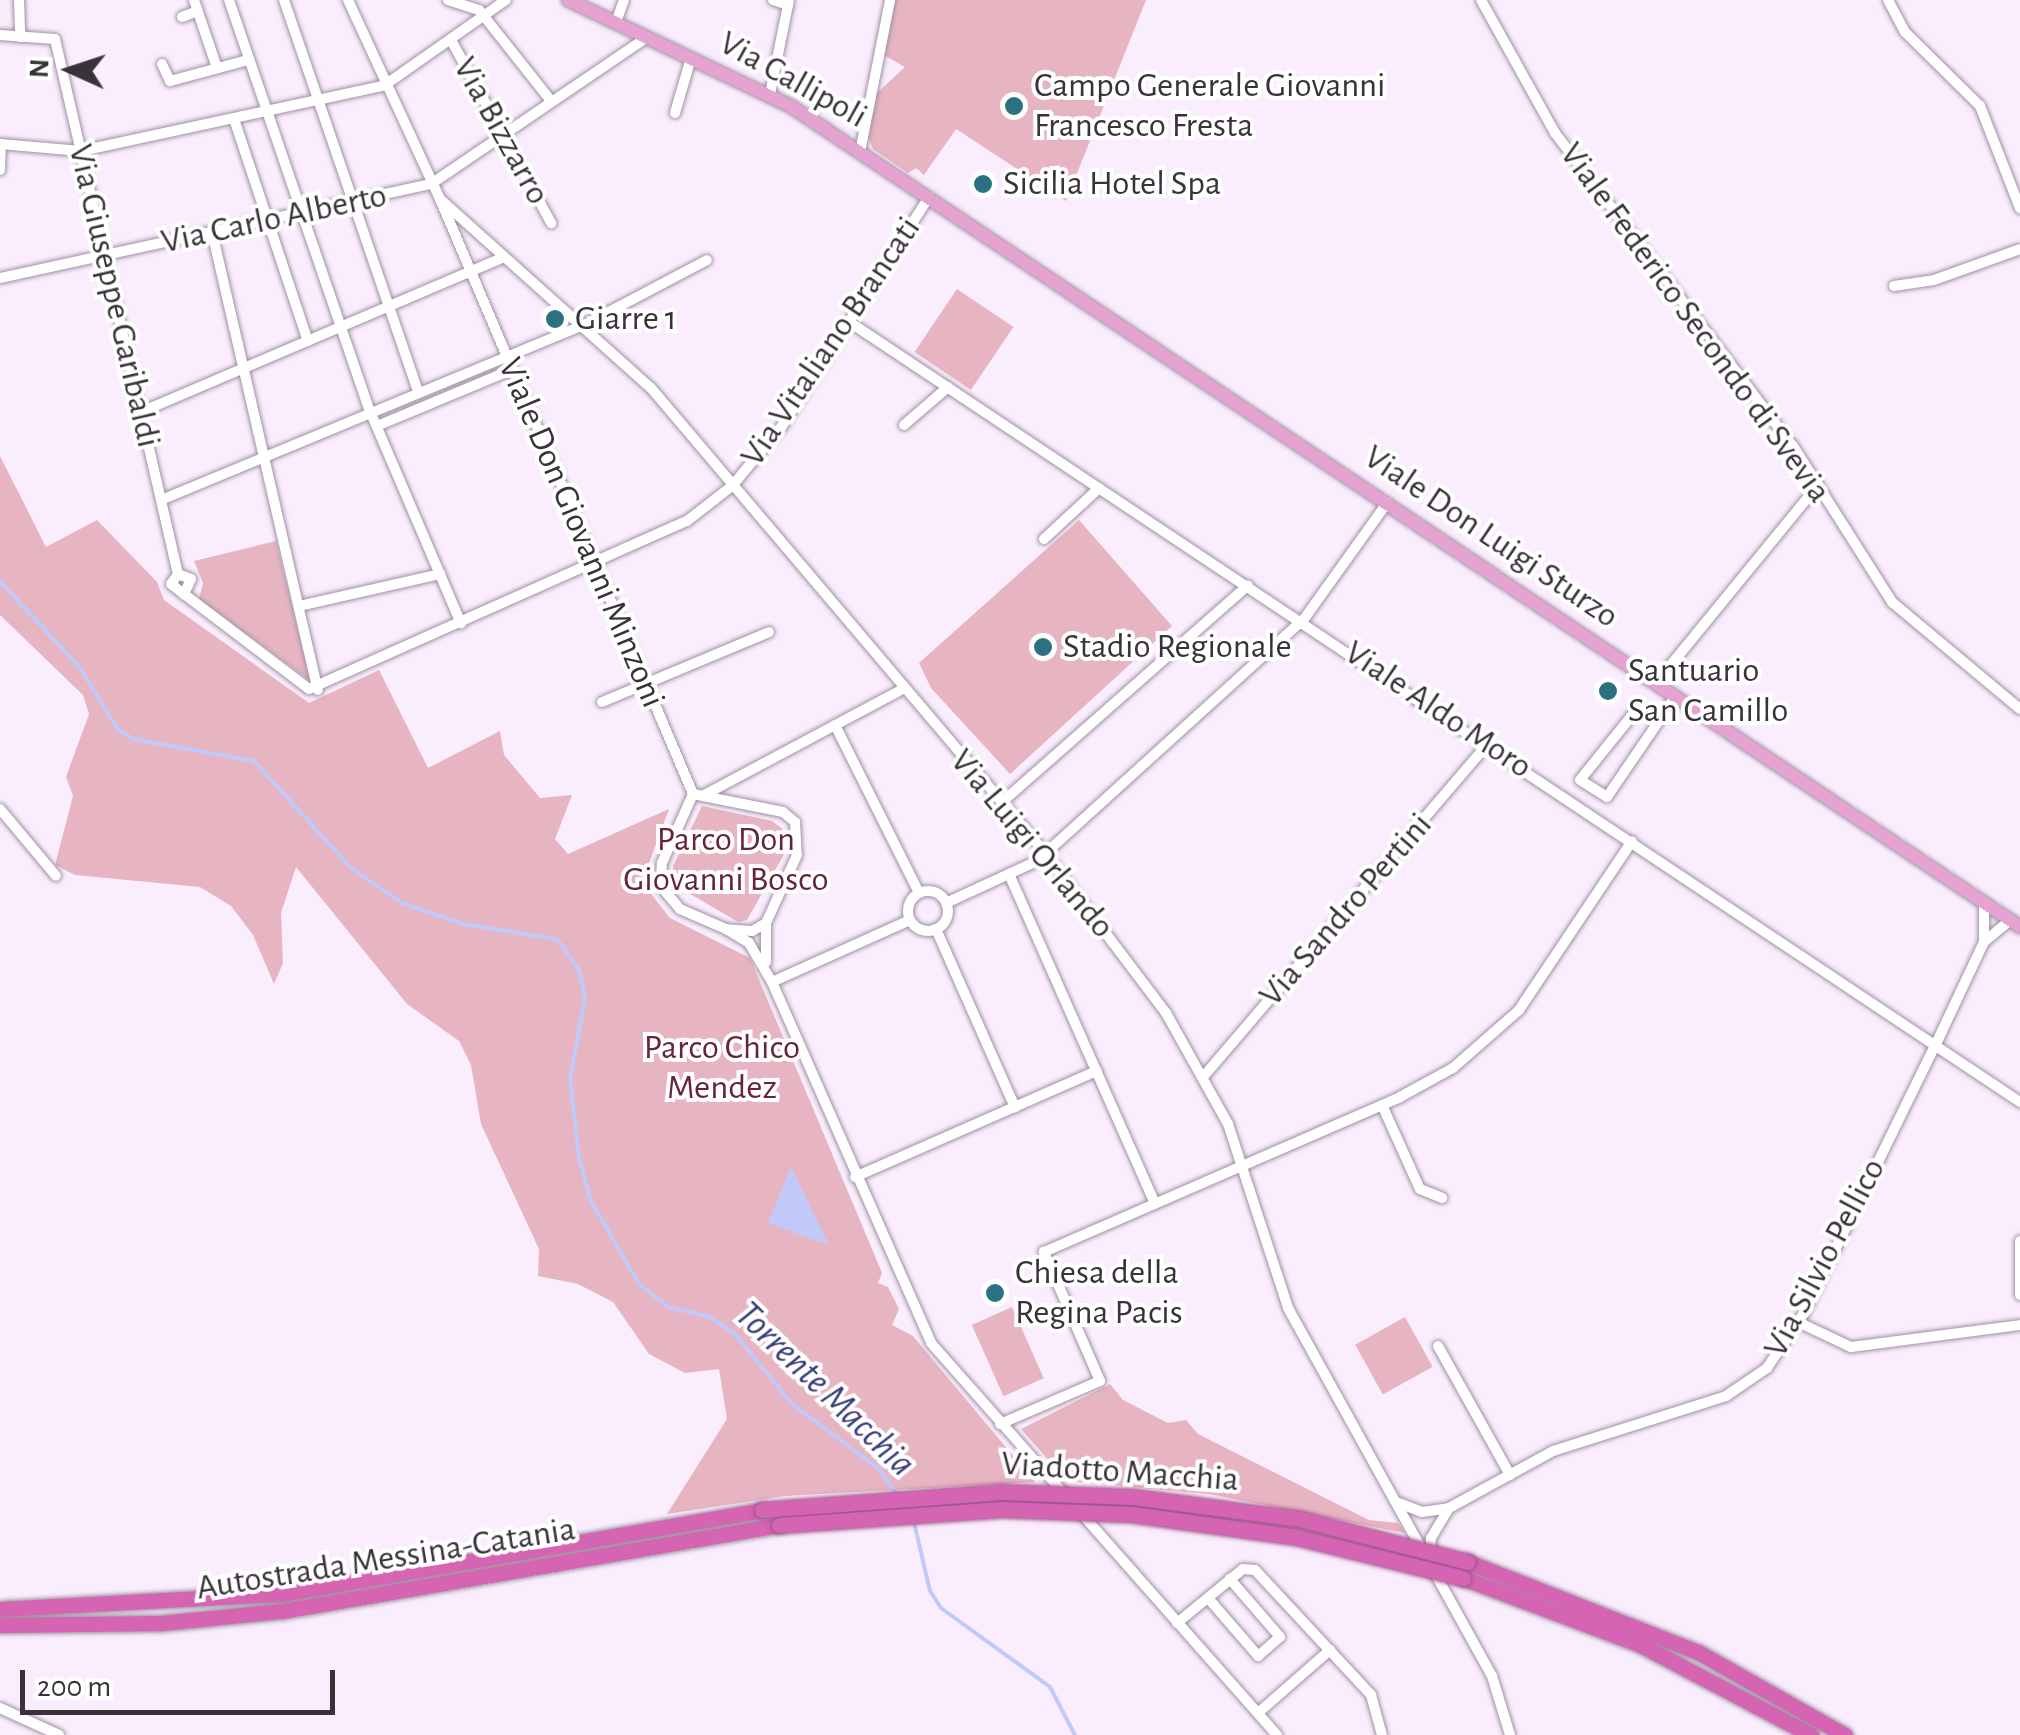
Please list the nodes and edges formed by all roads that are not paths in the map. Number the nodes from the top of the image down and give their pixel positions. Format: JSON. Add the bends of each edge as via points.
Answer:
{"nodes":[{"id":1,"x":19,"y":0,"type":"edge"},
{"id":2,"x":228,"y":0,"type":"edge"},
{"id":3,"x":284,"y":0,"type":"edge"},
{"id":4,"x":348,"y":0,"type":"edge"},
{"id":5,"x":448,"y":0,"type":"edge"},
{"id":6,"x":506,"y":0,"type":"edge"},
{"id":7,"x":568,"y":0,"type":"edge"},
{"id":8,"x":624,"y":0,"type":"edge"},
{"id":9,"x":773,"y":0,"type":"edge"},
{"id":10,"x":890,"y":0,"type":"edge"},
{"id":11,"x":1481,"y":0,"type":"edge"},
{"id":12,"x":1888,"y":0,"type":"edge"},
{"id":13,"x":789,"y":3,"type":"edge"},
{"id":14,"x":196,"y":6,"type":"edge"},
{"id":15,"x":483,"y":17,"type":"junction"},
{"id":16,"x":182,"y":18,"type":"dead end"},
{"id":17,"x":616,"y":22,"type":"junction"},
{"id":18,"x":0,"y":35,"type":"edge"},
{"id":19,"x":16,"y":36,"type":"junction"},
{"id":20,"x":648,"y":37,"type":"junction"},
{"id":21,"x":451,"y":40,"type":"junction"},
{"id":22,"x":692,"y":58,"type":"junction"},
{"id":23,"x":248,"y":60,"type":"junction"},
{"id":24,"x":162,"y":64,"type":"dead end"},
{"id":25,"x":217,"y":68,"type":"junction"},
{"id":26,"x":385,"y":86,"type":"junction"},
{"id":27,"x":770,"y":94,"type":"junction"},
{"id":28,"x":319,"y":101,"type":"junction"},
{"id":29,"x":551,"y":101,"type":"junction"},
{"id":30,"x":266,"y":113,"type":"junction"},
{"id":31,"x":676,"y":113,"type":"dead end"},
{"id":32,"x":234,"y":118,"type":"junction"},
{"id":33,"x":502,"y":135,"type":"junction"},
{"id":34,"x":1,"y":144,"type":"edge"},
{"id":35,"x":81,"y":151,"type":"junction"},
{"id":36,"x":860,"y":152,"type":"junction"},
{"id":37,"x":0,"y":170,"type":"edge"},
{"id":38,"x":432,"y":184,"type":"junction"},
{"id":39,"x":929,"y":197,"type":"junction"},
{"id":40,"x":440,"y":199,"type":"junction"},
{"id":41,"x":354,"y":202,"type":"junction"},
{"id":42,"x":2020,"y":208,"type":"edge"},
{"id":43,"x":301,"y":213,"type":"junction"},
{"id":44,"x":268,"y":220,"type":"junction"},
{"id":45,"x":551,"y":222,"type":"dead end"},
{"id":46,"x":212,"y":232,"type":"junction"},
{"id":47,"x":2020,"y":249,"type":"edge"},
{"id":48,"x":105,"y":256,"type":"junction"},
{"id":49,"x":502,"y":258,"type":"junction"},
{"id":50,"x":707,"y":260,"type":"dead end"},
{"id":51,"x":472,"y":275,"type":"junction"},
{"id":52,"x":0,"y":278,"type":"edge"},
{"id":53,"x":1894,"y":286,"type":"dead end"},
{"id":54,"x":389,"y":306,"type":"junction"},
{"id":55,"x":851,"y":322,"type":"junction"},
{"id":56,"x":582,"y":326,"type":"junction"},
{"id":57,"x":340,"y":327,"type":"junction"},
{"id":58,"x":308,"y":341,"type":"junction"},
{"id":59,"x":506,"y":356,"type":"junction"},
{"id":60,"x":244,"y":369,"type":"junction"},
{"id":61,"x":512,"y":370,"type":"junction"},
{"id":62,"x":948,"y":387,"type":"junction"},
{"id":63,"x":418,"y":391,"type":"junction"},
{"id":64,"x":370,"y":411,"type":"junction"},
{"id":65,"x":141,"y":412,"type":"junction"},
{"id":66,"x":904,"y":425,"type":"dead end"},
{"id":67,"x":377,"y":426,"type":"junction"},
{"id":68,"x":264,"y":457,"type":"junction"},
{"id":69,"x":1818,"y":485,"type":"junction"},
{"id":70,"x":732,"y":486,"type":"junction"},
{"id":71,"x":1100,"y":488,"type":"junction"},
{"id":72,"x":160,"y":497,"type":"junction"},
{"id":73,"x":1387,"y":503,"type":"junction"},
{"id":74,"x":1044,"y":538,"type":"dead end"},
{"id":75,"x":593,"y":563,"type":"junction"},
{"id":76,"x":440,"y":574,"type":"junction"},
{"id":77,"x":1248,"y":585,"type":"junction"},
{"id":78,"x":303,"y":605,"type":"junction"},
{"id":79,"x":1304,"y":619,"type":"junction"},
{"id":80,"x":461,"y":623,"type":"junction"},
{"id":81,"x":769,"y":632,"type":"dead end"},
{"id":82,"x":1656,"y":683,"type":"junction"},
{"id":83,"x":644,"y":684,"type":"junction"},
{"id":84,"x":321,"y":688,"type":"junction"},
{"id":85,"x":901,"y":690,"type":"junction"},
{"id":86,"x":1676,"y":696,"type":"junction"},
{"id":87,"x":602,"y":702,"type":"dead end"},
{"id":88,"x":1638,"y":708,"type":"dead end"},
{"id":89,"x":2020,"y":709,"type":"edge"},
{"id":90,"x":835,"y":726,"type":"junction"},
{"id":91,"x":1488,"y":744,"type":"junction"},
{"id":92,"x":1611,"y":749,"type":"junction"},
{"id":93,"x":1631,"y":762,"type":"junction"},
{"id":94,"x":697,"y":792,"type":"junction"},
{"id":95,"x":1000,"y":803,"type":"junction"},
{"id":96,"x":0,"y":809,"type":"edge"},
{"id":97,"x":1632,"y":841,"type":"junction"},
{"id":98,"x":1045,"y":853,"type":"junction"},
{"id":99,"x":1009,"y":874,"type":"junction"},
{"id":100,"x":56,"y":876,"type":"dead end"},
{"id":101,"x":919,"y":893,"type":"junction"},
{"id":102,"x":951,"y":900,"type":"junction"},
{"id":103,"x":1984,"y":904,"type":"junction"},
{"id":104,"x":910,"y":920,"type":"junction"},
{"id":105,"x":766,"y":922,"type":"junction"},
{"id":106,"x":2015,"y":924,"type":"edge"},
{"id":107,"x":726,"y":929,"type":"junction"},
{"id":108,"x":936,"y":930,"type":"junction"},
{"id":109,"x":1984,"y":942,"type":"junction"},
{"id":110,"x":772,"y":982,"type":"junction"},
{"id":111,"x":1935,"y":1046,"type":"junction"},
{"id":112,"x":1097,"y":1071,"type":"junction"},
{"id":113,"x":1204,"y":1076,"type":"junction"},
{"id":114,"x":2020,"y":1102,"type":"edge"},
{"id":115,"x":1382,"y":1106,"type":"junction"},
{"id":116,"x":1014,"y":1107,"type":"junction"},
{"id":117,"x":1244,"y":1166,"type":"junction"},
{"id":118,"x":855,"y":1177,"type":"junction"},
{"id":119,"x":1442,"y":1198,"type":"dead end"},
{"id":120,"x":1156,"y":1203,"type":"junction"},
{"id":121,"x":2020,"y":1241,"type":"edge"},
{"id":122,"x":2020,"y":1295,"type":"edge"},
{"id":123,"x":1798,"y":1322,"type":"junction"},
{"id":124,"x":2020,"y":1325,"type":"edge"},
{"id":125,"x":1438,"y":1346,"type":"dead end"},
{"id":126,"x":1000,"y":1424,"type":"junction"},
{"id":127,"x":1510,"y":1475,"type":"junction"},
{"id":128,"x":1396,"y":1502,"type":"junction"},
{"id":129,"x":1444,"y":1509,"type":"junction"},
{"id":130,"x":762,"y":1510,"type":"joint"},
{"id":131,"x":778,"y":1525,"type":"joint"},
{"id":132,"x":1438,"y":1526,"type":"junction"},
{"id":133,"x":1411,"y":1530,"type":"junction"},
{"id":134,"x":1429,"y":1563,"type":"junction"},
{"id":135,"x":1466,"y":1570,"type":"junction"},
{"id":136,"x":1230,"y":1580,"type":"junction"},
{"id":137,"x":1208,"y":1598,"type":"junction"},
{"id":138,"x":0,"y":1609,"type":"edge"},
{"id":139,"x":1177,"y":1623,"type":"junction"},
{"id":140,"x":0,"y":1625,"type":"edge"},
{"id":141,"x":1330,"y":1650,"type":"junction"},
{"id":142,"x":0,"y":1708,"type":"edge"},
{"id":143,"x":1258,"y":1714,"type":"junction"},
{"id":144,"x":60,"y":1735,"type":"edge"},
{"id":145,"x":1277,"y":1735,"type":"edge"},
{"id":146,"x":1382,"y":1735,"type":"edge"},
{"id":147,"x":1510,"y":1735,"type":"edge"},
{"id":148,"x":1812,"y":1735,"type":"edge"},
{"id":149,"x":1846,"y":1735,"type":"edge"}],
"edges":[{"from":1,"to":19,"type":"street"},
{"from":2,"to":23,"type":"street"},
{"from":3,"to":28,"type":"street"},
{"from":4,"to":26,"type":"street"},
{"from":5,"to":15,"type":"street"},
{"from":6,"to":15,"type":"street"},
{"from":7,"to":17,"type":"main road","name":"Via Callipoli"},
{"from":8,"to":17,"type":"street"},
{"from":9,"to":13,"type":"street"},
{"from":10,"to":36,"type":"street"},
{"from":11,"to":69,"type":"street","name":"Viale Federico Secondo di Svevia","via":[[1555,134]]},
{"from":12,"to":42,"type":"street","via":[[1905,32],[1980,106]]},
{"from":13,"to":27,"type":"street"},
{"from":14,"to":16,"type":"street"},
{"from":14,"to":25,"type":"street"},
{"from":15,"to":21,"type":"street"},
{"from":15,"to":29,"type":"street"},
{"from":17,"to":20,"type":"main road","name":"Via Callipoli"},
{"from":18,"to":19,"type":"street"},
{"from":19,"to":35,"type":"street","name":"Via Giuseppe Garibaldi","via":[[56,39]]},
{"from":20,"to":22,"type":"main road","name":"Via Callipoli"},
{"from":20,"to":29,"type":"street"},
{"from":21,"to":26,"type":"street"},
{"from":21,"to":33,"type":"street","name":"Via Bizzarro"},
{"from":22,"to":27,"type":"main road","name":"Via Callipoli"},
{"from":22,"to":31,"type":"street"},
{"from":23,"to":25,"type":"street"},
{"from":23,"to":30,"type":"street"},
{"from":24,"to":25,"type":"street","via":[[170,80]]},
{"from":26,"to":28,"type":"street"},
{"from":26,"to":38,"type":"street"},
{"from":27,"to":36,"type":"main road","name":"Via Callipoli"},
{"from":28,"to":30,"type":"street"},
{"from":28,"to":41,"type":"street"},
{"from":29,"to":33,"type":"street"},
{"from":30,"to":32,"type":"street"},
{"from":30,"to":43,"type":"street"},
{"from":32,"to":35,"type":"street"},
{"from":32,"to":44,"type":"street"},
{"from":33,"to":38,"type":"street"},
{"from":33,"to":45,"type":"street","name":"Via Bizzarro"},
{"from":34,"to":35,"type":"street"},
{"from":34,"to":37,"type":"street"},
{"from":35,"to":48,"type":"street","name":"Via Giuseppe Garibaldi"},
{"from":36,"to":39,"type":"main road","name":"Via Callipoli"},
{"from":38,"to":40,"type":"street"},
{"from":38,"to":41,"type":"street","name":"Via Carlo Alberto"},
{"from":39,"to":55,"type":"street","name":"Via Vitaliano Brancati"},
{"from":39,"to":73,"type":"main road","name":"Viale Don Luigi Sturzo"},
{"from":40,"to":49,"type":"street","name":"Via Luigi Orlando"},
{"from":40,"to":51,"type":"street","name":"Viale Don Giovanni Minzoni"},
{"from":41,"to":43,"type":"street","name":"Via Carlo Alberto"},
{"from":41,"to":54,"type":"street"},
{"from":43,"to":44,"type":"street","name":"Via Carlo Alberto"},
{"from":43,"to":57,"type":"street"},
{"from":44,"to":46,"type":"street","name":"Via Carlo Alberto"},
{"from":44,"to":58,"type":"street"},
{"from":46,"to":48,"type":"street","name":"Via Carlo Alberto"},
{"from":46,"to":60,"type":"street"},
{"from":47,"to":53,"type":"street","via":[[1934,280]]},
{"from":48,"to":52,"type":"street","name":"Via Carlo Alberto"},
{"from":48,"to":65,"type":"street","name":"Via Giuseppe Garibaldi"},
{"from":49,"to":51,"type":"street"},
{"from":49,"to":56,"type":"street","name":"Via Luigi Orlando"},
{"from":50,"to":56,"type":"street"},
{"from":51,"to":54,"type":"street"},
{"from":51,"to":59,"type":"street","name":"Viale Don Giovanni Minzoni"},
{"from":54,"to":57,"type":"street"},
{"from":54,"to":63,"type":"street"},
{"from":55,"to":62,"type":"street","name":"Viale Aldo Moro"},
{"from":55,"to":70,"type":"street","name":"Via Vitaliano Brancati","via":[[782,426]]},
{"from":56,"to":59,"type":"street"},
{"from":56,"to":70,"type":"street","name":"Via Luigi Orlando","via":[[650,388]]},
{"from":57,"to":58,"type":"street"},
{"from":57,"to":64,"type":"street"},
{"from":58,"to":60,"type":"street"},
{"from":59,"to":61,"type":"street","name":"Viale Don Giovanni Minzoni"},
{"from":59,"to":63,"type":"street"},
{"from":60,"to":65,"type":"street"},
{"from":60,"to":68,"type":"street"},
{"from":61,"to":67,"type":"street"},
{"from":61,"to":75,"type":"street","name":"Viale Don Giovanni Minzoni"},
{"from":62,"to":66,"type":"street"},
{"from":62,"to":71,"type":"street","name":"Viale Aldo Moro"},
{"from":63,"to":64,"type":"street"},
{"from":64,"to":67,"type":"street"},
{"from":64,"to":68,"type":"street"},
{"from":65,"to":72,"type":"street","name":"Via Giuseppe Garibaldi"},
{"from":67,"to":76,"type":"street"},
{"from":68,"to":72,"type":"street"},
{"from":68,"to":78,"type":"street"},
{"from":69,"to":82,"type":"street"},
{"from":69,"to":89,"type":"street","name":"Viale Federico Secondo di Svevia","via":[[1892,602]]},
{"from":70,"to":75,"type":"street","name":"Via Vitaliano Brancati","via":[[687,521]]},
{"from":70,"to":85,"type":"street","name":"Via Luigi Orlando"},
{"from":71,"to":74,"type":"street"},
{"from":71,"to":77,"type":"street","name":"Viale Aldo Moro"},
{"from":72,"to":84,"type":"street","name":"Via Giuseppe Garibaldi","via":[[178,574],[191,578],[184,594],[299,686]]},
{"from":73,"to":79,"type":"street"},
{"from":73,"to":82,"type":"main road","name":"Viale Don Luigi Sturzo"},
{"from":75,"to":80,"type":"street","name":"Via Vitaliano Brancati"},
{"from":75,"to":83,"type":"street","name":"Viale Don Giovanni Minzoni"},
{"from":76,"to":78,"type":"street"},
{"from":76,"to":80,"type":"street"},
{"from":77,"to":79,"type":"street","name":"Viale Aldo Moro"},
{"from":77,"to":95,"type":"street"},
{"from":78,"to":84,"type":"street"},
{"from":79,"to":91,"type":"street","name":"Viale Aldo Moro"},
{"from":79,"to":98,"type":"street"},
{"from":80,"to":84,"type":"street","name":"Via Vitaliano Brancati"},
{"from":81,"to":83,"type":"street"},
{"from":82,"to":86,"type":"main road","name":"Viale Don Luigi Sturzo"},
{"from":83,"to":87,"type":"street"},
{"from":83,"to":94,"type":"street","name":"Viale Don Giovanni Minzoni"},
{"from":85,"to":90,"type":"street"},
{"from":85,"to":95,"type":"street","name":"Via Luigi Orlando"},
{"from":86,"to":93,"type":"street"},
{"from":86,"to":103,"type":"main road","name":"Viale Don Luigi Sturzo"},
{"from":88,"to":92,"type":"street"},
{"from":90,"to":94,"type":"street"},
{"from":90,"to":101,"type":"street"},
{"from":91,"to":97,"type":"street","name":"Viale Aldo Moro"},
{"from":91,"to":113,"type":"street","name":"Via Sandro Pertini"},
{"from":92,"to":93,"type":"street"},
{"from":92,"to":93,"type":"street","via":[[1600,750],[1580,780],[1607,797]]},
{"from":94,"to":105,"type":"street","via":[[783,812],[794,822],[797,855]]},
{"from":94,"to":107,"type":"street","via":[[662,863],[661,886],[680,909]]},
{"from":95,"to":98,"type":"street","name":"Via Luigi Orlando"},
{"from":96,"to":100,"type":"street"},
{"from":97,"to":111,"type":"street","name":"Viale Aldo Moro"},
{"from":97,"to":115,"type":"street","via":[[1519,1010],[1452,1068]]},
{"from":98,"to":99,"type":"street"},
{"from":98,"to":113,"type":"street","name":"Via Luigi Orlando","via":[[1139,976]]},
{"from":99,"to":102,"type":"street"},
{"from":99,"to":112,"type":"street"},
{"from":101,"to":102,"type":"street"},
{"from":101,"to":104,"type":"street","via":[[911,900]]},
{"from":102,"to":108,"type":"street"},
{"from":103,"to":106,"type":"main road","name":"Viale Don Luigi Sturzo"},
{"from":103,"to":109,"type":"street"},
{"from":104,"to":108,"type":"street","via":[[916,928]]},
{"from":104,"to":110,"type":"street"},
{"from":105,"to":107,"type":"street","via":[[742,932]]},
{"from":105,"to":110,"type":"street","via":[[762,945]]},
{"from":106,"to":109,"type":"street"},
{"from":107,"to":110,"type":"street","via":[[750,943]]},
{"from":108,"to":116,"type":"street"},
{"from":109,"to":111,"type":"street","name":"Via Silvio Pellico"},
{"from":110,"to":118,"type":"street"},
{"from":111,"to":114,"type":"street","name":"Viale Aldo Moro"},
{"from":111,"to":123,"type":"street","name":"Via Silvio Pellico"},
{"from":112,"to":116,"type":"street"},
{"from":112,"to":120,"type":"street"},
{"from":113,"to":117,"type":"street","name":"Via Luigi Orlando"},
{"from":115,"to":117,"type":"street"},
{"from":115,"to":119,"type":"street","via":[[1420,1190]]},
{"from":116,"to":118,"type":"street"},
{"from":117,"to":120,"type":"street"},
{"from":117,"to":128,"type":"street","name":"Via Luigi Orlando","via":[[1288,1308]]},
{"from":118,"to":126,"type":"street","via":[[916,1319]]},
{"from":120,"to":126,"type":"street","via":[[1044,1252],[1100,1381]]},
{"from":121,"to":122,"type":"street"},
{"from":123,"to":124,"type":"street","via":[[1850,1347]]},
{"from":123,"to":127,"type":"street","name":"Via Silvio Pellico","via":[[1767,1368],[1742,1388],[1553,1452]]},
{"from":125,"to":127,"type":"street"},
{"from":126,"to":139,"type":"street"},
{"from":127,"to":129,"type":"street","name":"Via Silvio Pellico"},
{"from":128,"to":129,"type":"street","via":[[1422,1512]]},
{"from":128,"to":133,"type":"street","name":"Via Luigi Orlando"},
{"from":129,"to":132,"type":"street"},
{"from":129,"to":133,"type":"street","name":"Via Silvio Pellico"},
{"from":130,"to":135,"type":"highway","name":"Viadotto Macchia","bridge":true,"via":[[999,1492],[1133,1497],[1300,1519]]},
{"from":130,"to":138,"type":"highway","name":"Autostrada Messina-Catania","via":[[281,1594]]},
{"from":131,"to":135,"type":"highway","name":"Viadotto Macchia","bridge":true,"via":[[1001,1509],[1132,1514]]},
{"from":131,"to":140,"type":"highway","name":"Autostrada Messina-Catania","via":[[282,1611],[132,1624]]},
{"from":132,"to":133,"type":"street"},
{"from":132,"to":134,"type":"street"},
{"from":133,"to":134,"type":"street","name":"Via Luigi Orlando"},
{"from":134,"to":147,"type":"street","name":"Via Luigi Orlando","via":[[1492,1676]]},
{"from":135,"to":148,"type":"highway","via":[[1639,1644]]},
{"from":135,"to":149,"type":"highway","via":[[1646,1628]]},
{"from":136,"to":137,"type":"street"},
{"from":136,"to":137,"type":"street","via":[[1280,1637],[1258,1656]]},
{"from":136,"to":141,"type":"street","via":[[1249,1568]]},
{"from":137,"to":139,"type":"street"},
{"from":139,"to":143,"type":"street"},
{"from":141,"to":143,"type":"street"},
{"from":141,"to":146,"type":"street","via":[[1376,1702]]},
{"from":142,"to":144,"type":"street"},
{"from":143,"to":145,"type":"street"}]}
